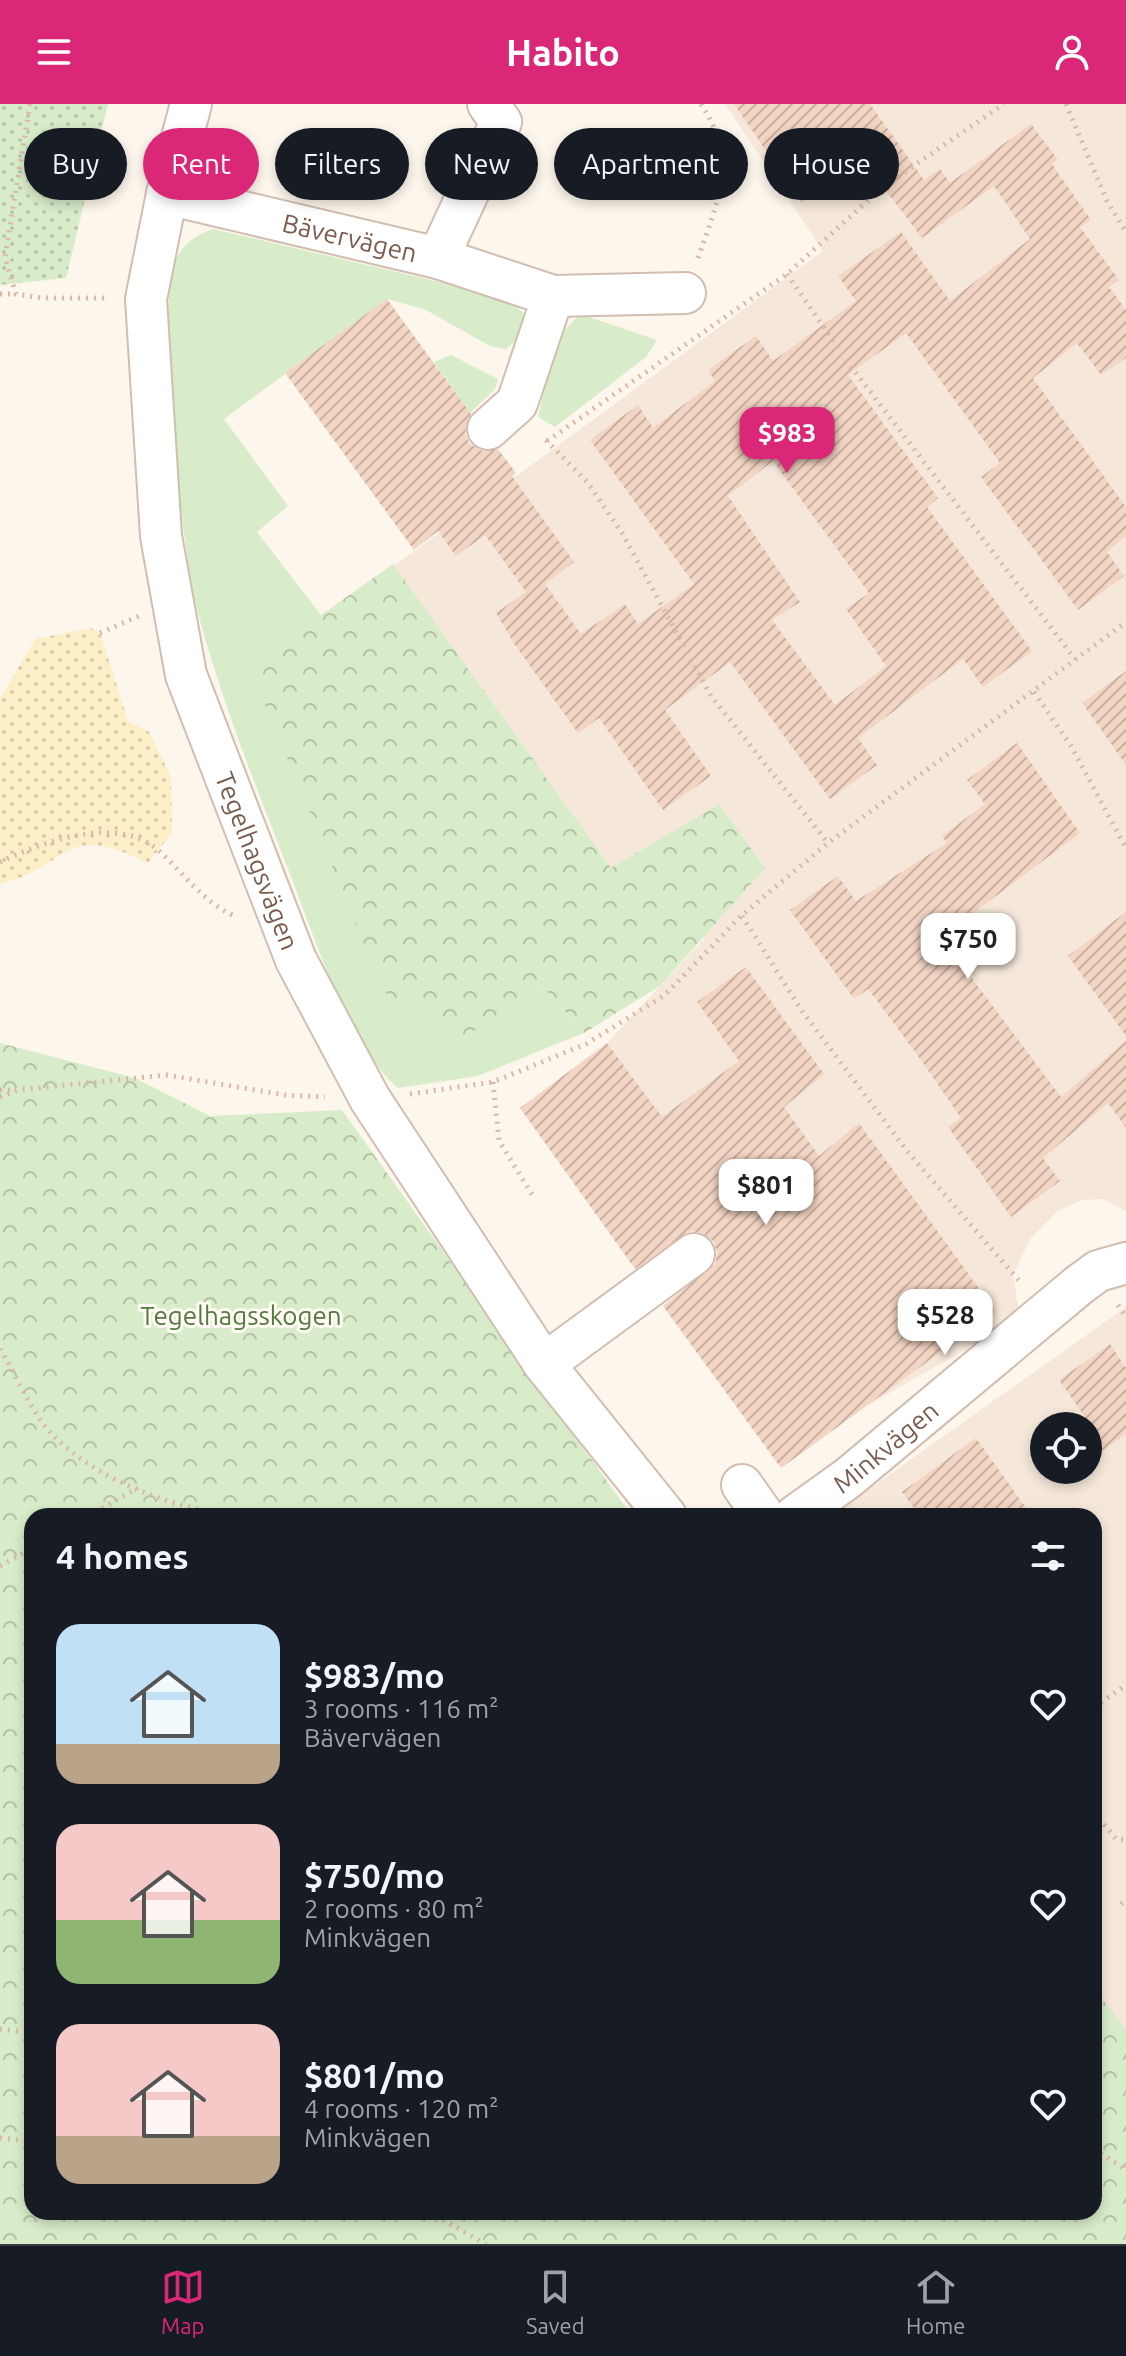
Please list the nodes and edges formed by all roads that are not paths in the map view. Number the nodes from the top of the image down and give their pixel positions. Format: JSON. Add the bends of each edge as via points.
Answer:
{"nodes":[{"id":1,"x":191,"y":104,"type":"edge"},
{"id":2,"x":488,"y":104,"type":"edge"},
{"id":3,"x":185,"y":128,"type":"edge"},
{"id":4,"x":166,"y":200,"type":"edge"},
{"id":5,"x":192,"y":200,"type":"edge"},
{"id":6,"x":438,"y":258,"type":"junction"},
{"id":7,"x":685,"y":293,"type":"road end"},
{"id":8,"x":553,"y":296,"type":"junction"},
{"id":9,"x":498,"y":420,"type":"road end"},
{"id":10,"x":694,"y":1254,"type":"dead end"},
{"id":11,"x":1126,"y":1263,"type":"edge"},
{"id":12,"x":544,"y":1364,"type":"junction"},
{"id":13,"x":660,"y":1508,"type":"edge"},
{"id":14,"x":806,"y":1508,"type":"edge"}],
"edges":[{"from":1,"to":3,"type":"street","name":"Tegelhagsvägen"},
{"from":2,"to":6,"type":"street","name":"Bävervägen","via":[[501,122]]},
{"from":4,"to":12,"type":"street","name":"Tegelhagsvägen","via":[[146,299],[161,536],[186,675],[296,960],[370,1099]]},
{"from":5,"to":6,"type":"street","name":"Bävervägen"},
{"from":6,"to":8,"type":"street","name":"Bävervägen"},
{"from":7,"to":8,"type":"street","name":"Bävervägen"},
{"from":8,"to":9,"type":"street","via":[[517,403]]},
{"from":10,"to":12,"type":"street"},
{"from":11,"to":14,"type":"street","name":"Minkvägen","via":[[1098,1271]]},
{"from":12,"to":13,"type":"street","name":"Tegelhagsvägen"}]}
